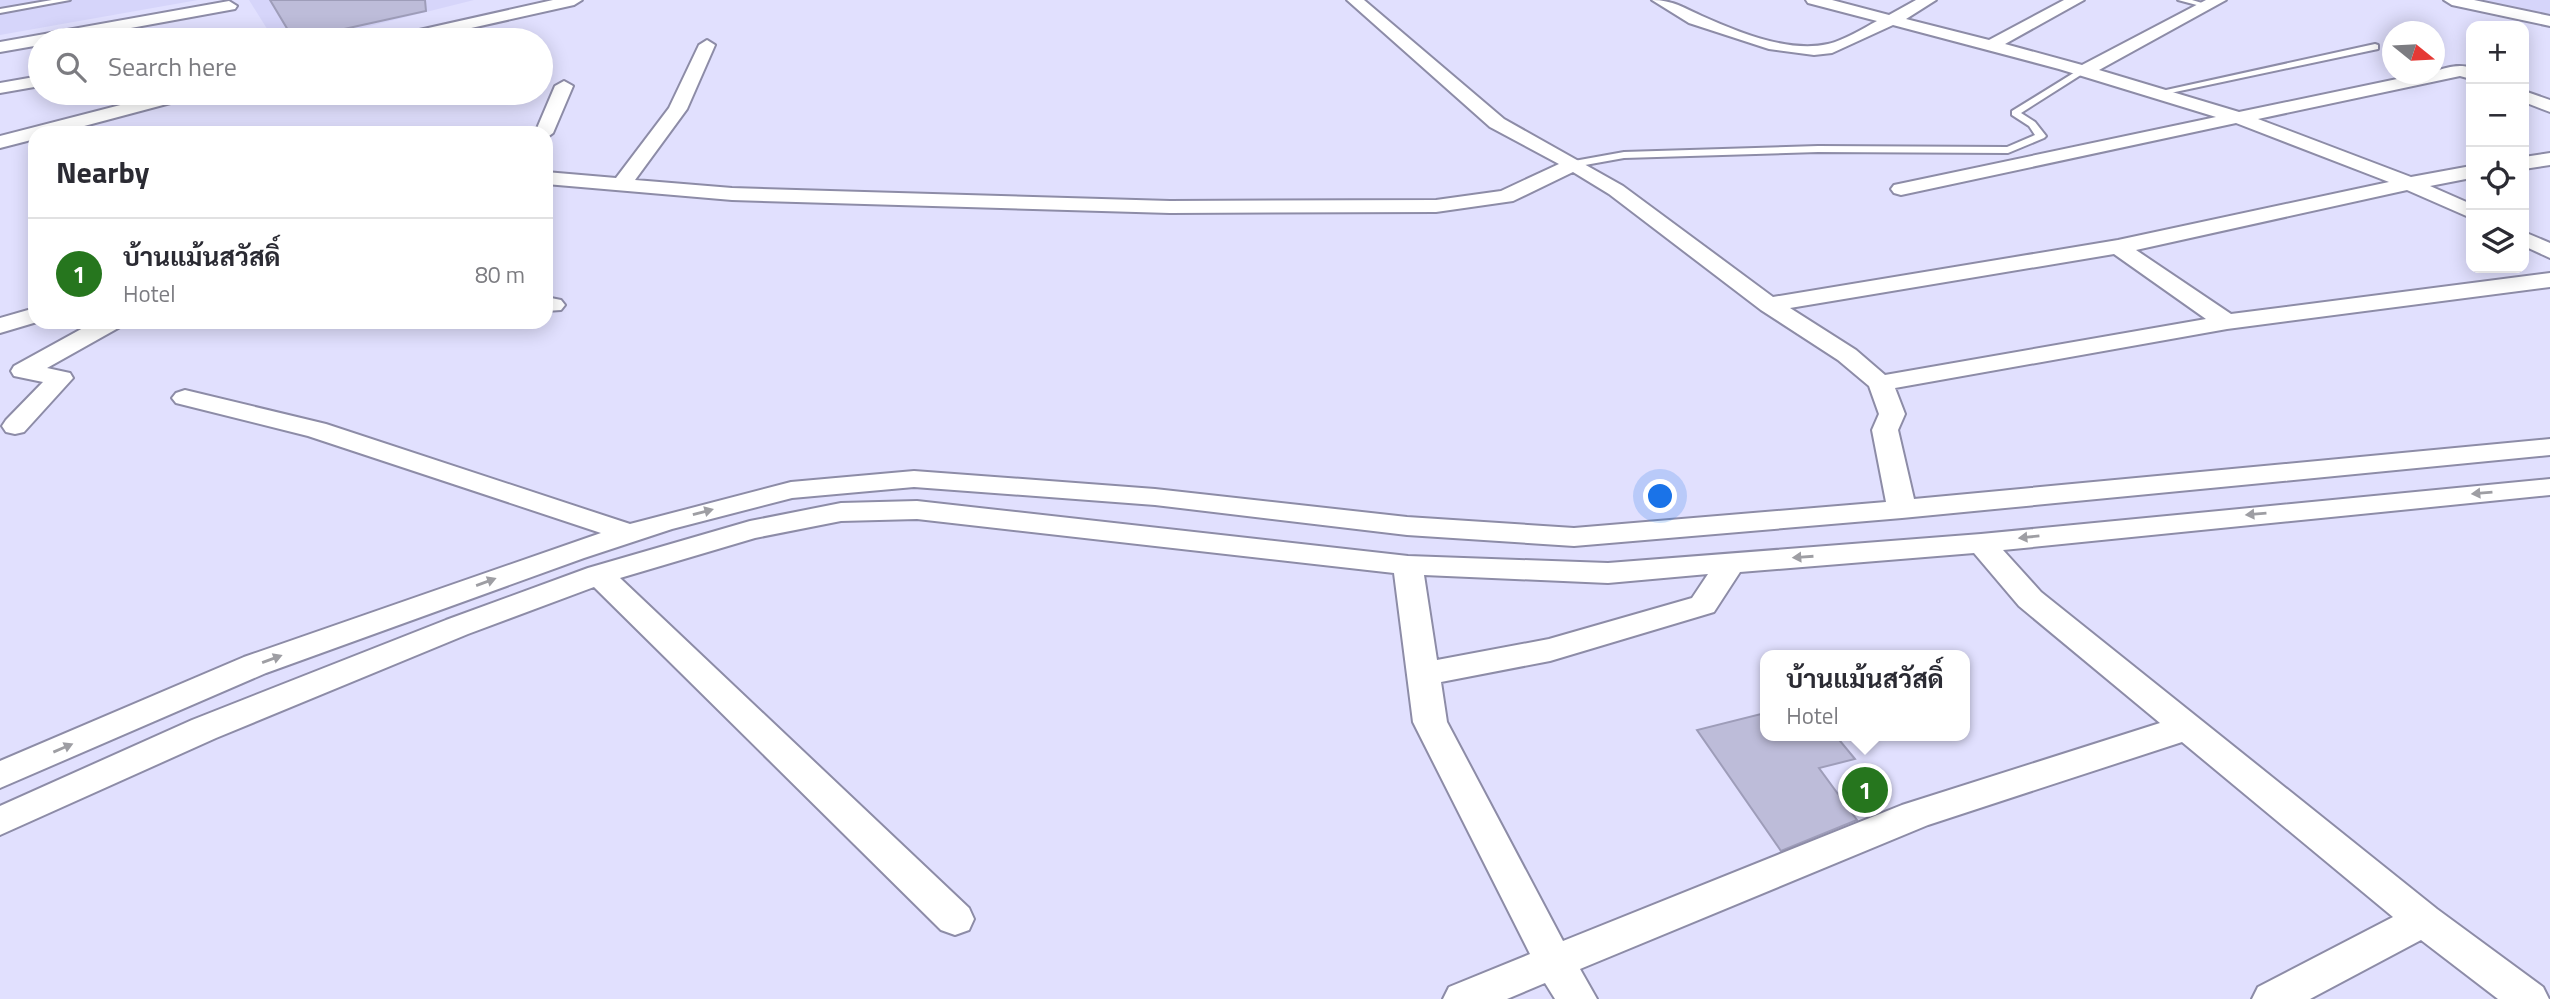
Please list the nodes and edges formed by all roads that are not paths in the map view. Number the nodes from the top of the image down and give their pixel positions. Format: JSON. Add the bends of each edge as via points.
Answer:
{"nodes":[{"id":1,"x":66,"y":0,"type":"edge"},
{"id":2,"x":574,"y":0,"type":"edge"},
{"id":3,"x":1355,"y":0,"type":"edge"},
{"id":4,"x":1660,"y":0,"type":"edge"},
{"id":5,"x":1814,"y":0,"type":"edge"},
{"id":6,"x":1928,"y":0,"type":"edge"},
{"id":7,"x":2076,"y":0,"type":"edge"},
{"id":8,"x":2182,"y":0,"type":"edge"},
{"id":9,"x":2452,"y":0,"type":"edge"},
{"id":10,"x":2213,"y":3,"type":"edge"},
{"id":11,"x":229,"y":6,"type":"dead end"},
{"id":12,"x":0,"y":11,"type":"edge"},
{"id":13,"x":1891,"y":20,"type":"junction"},
{"id":14,"x":2550,"y":20,"type":"edge"},
{"id":15,"x":106,"y":28,"type":"edge"},
{"id":16,"x":450,"y":28,"type":"edge"},
{"id":17,"x":28,"y":42,"type":"edge"},
{"id":18,"x":707,"y":45,"type":"dead end"},
{"id":19,"x":1990,"y":46,"type":"junction"},
{"id":20,"x":0,"y":47,"type":"edge"},
{"id":21,"x":2375,"y":47,"type":"dead end"},
{"id":22,"x":2083,"y":71,"type":"junction"},
{"id":23,"x":2466,"y":72,"type":"edge"},
{"id":24,"x":28,"y":83,"type":"edge"},
{"id":25,"x":565,"y":86,"type":"dead end"},
{"id":26,"x":0,"y":88,"type":"edge"},
{"id":27,"x":2161,"y":92,"type":"junction"},
{"id":28,"x":2529,"y":98,"type":"edge"},
{"id":29,"x":141,"y":105,"type":"edge"},
{"id":30,"x":2550,"y":107,"type":"edge"},
{"id":31,"x":2238,"y":117,"type":"junction"},
{"id":32,"x":62,"y":126,"type":"edge"},
{"id":33,"x":547,"y":126,"type":"edge"},
{"id":34,"x":28,"y":135,"type":"edge"},
{"id":35,"x":0,"y":142,"type":"edge"},
{"id":36,"x":2550,"y":159,"type":"edge"},
{"id":37,"x":2529,"y":162,"type":"edge"},
{"id":38,"x":1573,"y":164,"type":"junction"},
{"id":39,"x":2466,"y":173,"type":"edge"},
{"id":40,"x":553,"y":178,"type":"edge"},
{"id":41,"x":2412,"y":183,"type":"junction"},
{"id":42,"x":622,"y":184,"type":"junction"},
{"id":43,"x":1901,"y":189,"type":"dead end"},
{"id":44,"x":2467,"y":210,"type":"edge"},
{"id":45,"x":2529,"y":240,"type":"edge"},
{"id":46,"x":2118,"y":247,"type":"junction"},
{"id":47,"x":2550,"y":251,"type":"edge"},
{"id":48,"x":2550,"y":280,"type":"edge"},
{"id":49,"x":1769,"y":305,"type":"junction"},
{"id":50,"x":28,"y":317,"type":"edge"},
{"id":51,"x":2227,"y":322,"type":"junction"},
{"id":52,"x":0,"y":326,"type":"edge"},
{"id":53,"x":99,"y":329,"type":"edge"},
{"id":54,"x":1880,"y":383,"type":"junction"},
{"id":55,"x":185,"y":398,"type":"dead end"},
{"id":56,"x":15,"y":426,"type":"dead end"},
{"id":57,"x":2550,"y":447,"type":"edge"},
{"id":58,"x":2550,"y":487,"type":"edge"},
{"id":59,"x":1155,"y":497,"type":"junction"},
{"id":60,"x":1902,"y":509,"type":"junction"},
{"id":61,"x":629,"y":533,"type":"junction"},
{"id":62,"x":1139,"y":533,"type":"junction"},
{"id":63,"x":1981,"y":543,"type":"junction"},
{"id":64,"x":1732,"y":562,"type":"junction"},
{"id":65,"x":1408,"y":565,"type":"junction"},
{"id":66,"x":599,"y":575,"type":"junction"},
{"id":67,"x":1422,"y":674,"type":"junction"},
{"id":68,"x":2185,"y":728,"type":"junction"},
{"id":69,"x":0,"y":775,"type":"edge"},
{"id":70,"x":0,"y":821,"type":"edge"},
{"id":71,"x":955,"y":919,"type":"dead end"},
{"id":72,"x":2423,"y":920,"type":"junction"},
{"id":73,"x":1553,"y":961,"type":"junction"},
{"id":74,"x":1463,"y":999,"type":"edge"},
{"id":75,"x":1577,"y":999,"type":"edge"},
{"id":76,"x":2272,"y":999,"type":"edge"},
{"id":77,"x":2529,"y":999,"type":"edge"}],
"edges":[{"from":1,"to":12,"type":"lane"},
{"from":2,"to":16,"type":"street"},
{"from":3,"to":38,"type":"street","via":[[1497,123]]},
{"from":4,"to":13,"type":"street","via":[[1724,32],[1811,51],[1832,48]]},
{"from":5,"to":13,"type":"street"},
{"from":6,"to":13,"type":"street"},
{"from":7,"to":19,"type":"street"},
{"from":8,"to":10,"type":"lane"},
{"from":9,"to":14,"type":"street"},
{"from":10,"to":22,"type":"street"},
{"from":11,"to":15,"type":"street"},
{"from":13,"to":19,"type":"street"},
{"from":17,"to":20,"type":"street"},
{"from":18,"to":42,"type":"street","via":[[678,110]]},
{"from":19,"to":22,"type":"street"},
{"from":21,"to":27,"type":"lane"},
{"from":22,"to":27,"type":"street"},
{"from":22,"to":38,"type":"lane","via":[[2015,113],[2041,136],[2008,150],[1623,155]]},
{"from":23,"to":31,"type":"street"},
{"from":24,"to":26,"type":"street"},
{"from":25,"to":33,"type":"street"},
{"from":27,"to":31,"type":"street"},
{"from":28,"to":30,"type":"street"},
{"from":29,"to":32,"type":"street"},
{"from":31,"to":41,"type":"street"},
{"from":31,"to":43,"type":"street"},
{"from":34,"to":35,"type":"street"},
{"from":36,"to":37,"type":"street"},
{"from":38,"to":42,"type":"street","via":[[1506,197],[1436,206],[1170,207],[732,194]]},
{"from":38,"to":49,"type":"street","via":[[1616,190]]},
{"from":39,"to":41,"type":"street"},
{"from":40,"to":42,"type":"street"},
{"from":41,"to":44,"type":"street"},
{"from":41,"to":46,"type":"street"},
{"from":45,"to":47,"type":"street"},
{"from":46,"to":49,"type":"street"},
{"from":46,"to":51,"type":"street"},
{"from":48,"to":51,"type":"street"},
{"from":49,"to":54,"type":"street","via":[[1847,355]]},
{"from":50,"to":52,"type":"street"},
{"from":51,"to":54,"type":"street"},
{"from":53,"to":56,"type":"street","via":[[23,371],[61,378]]},
{"from":54,"to":60,"type":"street","via":[[1892,414],[1885,430]]},
{"from":55,"to":61,"type":"street","via":[[317,430]]},
{"from":57,"to":60,"type":"street"},
{"from":58,"to":63,"type":"street","one_way":true},
{"from":59,"to":60,"type":"street","via":[[1407,526],[1574,537]]},
{"from":61,"to":59,"type":"street","one_way":true,"via":[[791,489],[914,479]]},
{"from":59,"to":62,"type":"street"},
{"from":69,"to":61,"type":"street","one_way":true,"via":[[255,665]]},
{"from":62,"to":65,"type":"street"},
{"from":62,"to":66,"type":"street","via":[[917,510],[841,512],[750,530]]},
{"from":63,"to":64,"type":"street","one_way":true},
{"from":63,"to":68,"type":"street","via":[[2030,600]]},
{"from":64,"to":65,"type":"street","via":[[1608,573]]},
{"from":64,"to":67,"type":"street","via":[[1703,605],[1550,650]]},
{"from":65,"to":67,"type":"street"},
{"from":66,"to":70,"type":"street","via":[[204,729]]},
{"from":66,"to":71,"type":"street"},
{"from":67,"to":73,"type":"street","via":[[1430,722]]},
{"from":68,"to":72,"type":"street"},
{"from":68,"to":73,"type":"street","via":[[1915,815]]},
{"from":72,"to":76,"type":"street"},
{"from":72,"to":77,"type":"street"},
{"from":73,"to":74,"type":"street"},
{"from":73,"to":75,"type":"street"}]}
